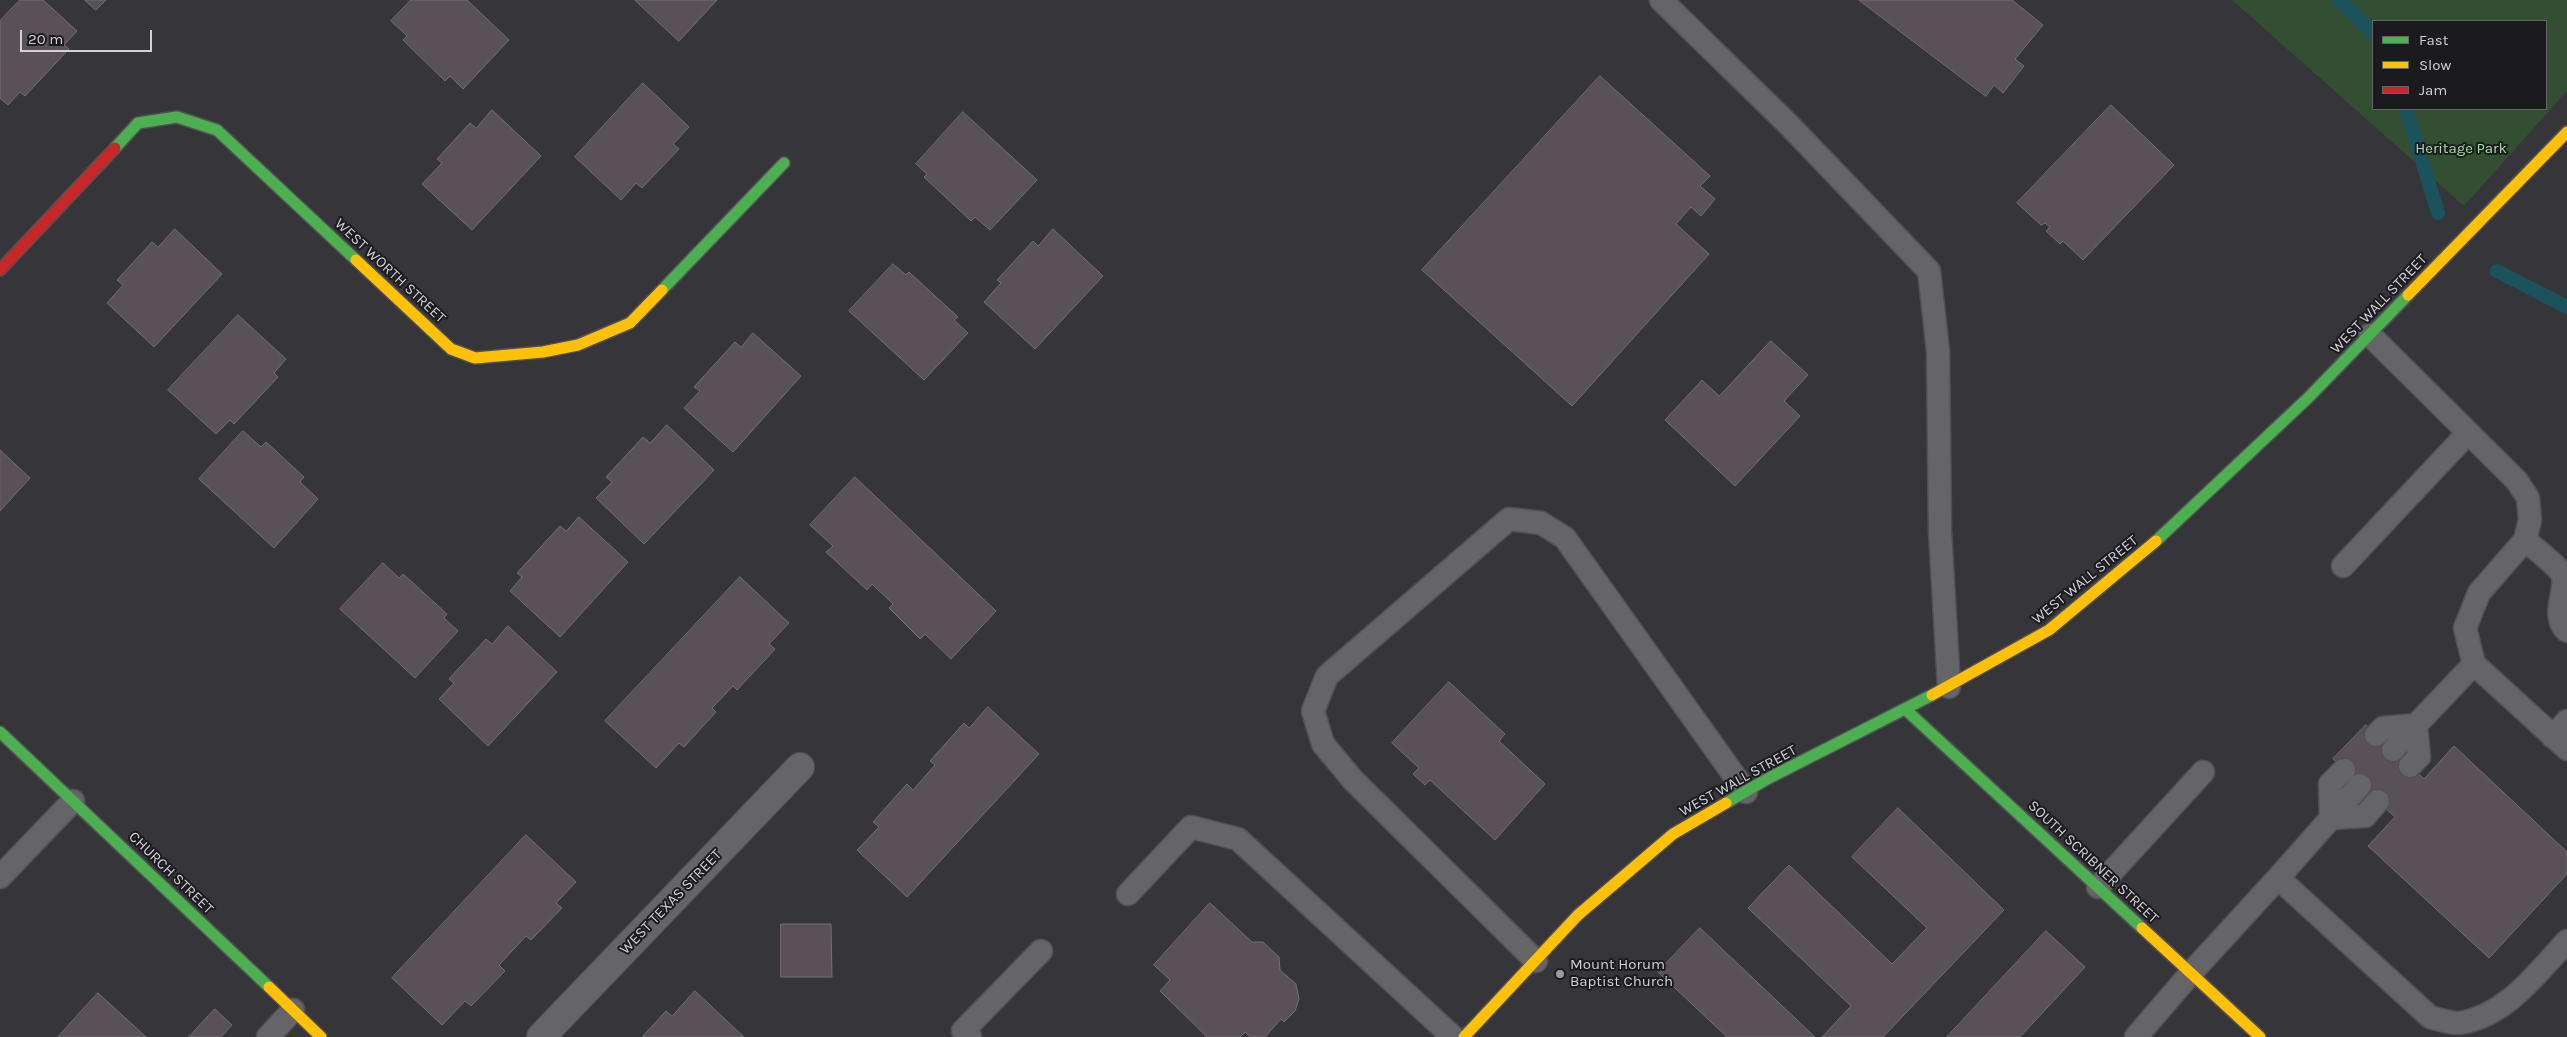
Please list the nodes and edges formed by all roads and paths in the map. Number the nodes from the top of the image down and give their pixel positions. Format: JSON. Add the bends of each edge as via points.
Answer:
{"nodes":[{"id":1,"x":1661,"y":0,"type":"edge"},
{"id":2,"x":2564,"y":142,"type":"edge"},
{"id":3,"x":784,"y":163,"type":"dead end"},
{"id":4,"x":0,"y":270,"type":"edge"},
{"id":5,"x":2370,"y":335,"type":"junction"},
{"id":6,"x":2468,"y":433,"type":"junction"},
{"id":7,"x":2525,"y":540,"type":"junction"},
{"id":8,"x":2343,"y":566,"type":"dead end"},
{"id":9,"x":2567,"y":631,"type":"edge"},
{"id":10,"x":2474,"y":664,"type":"junction"},
{"id":11,"x":1949,"y":687,"type":"junction"},
{"id":12,"x":1905,"y":709,"type":"junction"},
{"id":13,"x":2416,"y":725,"type":"junction"},
{"id":14,"x":0,"y":732,"type":"edge"},
{"id":15,"x":2376,"y":735,"type":"dead end"},
{"id":16,"x":2562,"y":736,"type":"edge"},
{"id":17,"x":2393,"y":750,"type":"dead end"},
{"id":18,"x":2410,"y":766,"type":"dead end"},
{"id":19,"x":800,"y":767,"type":"dead end"},
{"id":20,"x":2344,"y":770,"type":"dead end"},
{"id":21,"x":2203,"y":772,"type":"dead end"},
{"id":22,"x":2360,"y":785,"type":"dead end"},
{"id":23,"x":1746,"y":792,"type":"junction"},
{"id":24,"x":73,"y":801,"type":"junction"},
{"id":25,"x":2378,"y":801,"type":"dead end"},
{"id":26,"x":2331,"y":818,"type":"junction"},
{"id":27,"x":0,"y":877,"type":"edge"},
{"id":28,"x":2278,"y":878,"type":"junction"},
{"id":29,"x":2098,"y":887,"type":"junction"},
{"id":30,"x":1128,"y":894,"type":"dead end"},
{"id":31,"x":2567,"y":941,"type":"edge"},
{"id":32,"x":1041,"y":951,"type":"dead end"},
{"id":33,"x":1536,"y":961,"type":"junction"},
{"id":34,"x":2190,"y":973,"type":"junction"},
{"id":35,"x":293,"y":1010,"type":"junction"},
{"id":36,"x":963,"y":1035,"type":"edge"},
{"id":37,"x":268,"y":1037,"type":"edge"},
{"id":38,"x":320,"y":1037,"type":"edge"},
{"id":39,"x":541,"y":1037,"type":"edge"},
{"id":40,"x":1453,"y":1037,"type":"edge"},
{"id":41,"x":1464,"y":1037,"type":"edge"},
{"id":42,"x":2136,"y":1037,"type":"edge"},
{"id":43,"x":2260,"y":1037,"type":"edge"}],
"edges":[{"from":1,"to":11,"type":"lane","via":[[1790,124],[1929,271],[1938,351],[1940,531]]},
{"from":2,"to":5,"type":"street","name":"WEST WALL STREET"},
{"from":3,"to":4,"type":"street","name":"WEST WORTH STREET","via":[[630,324],[578,345],[543,352],[475,358],[451,349],[217,130],[177,117],[138,123]]},
{"from":5,"to":6,"type":"lane"},
{"from":5,"to":11,"type":"street","name":"WEST WALL STREET","via":[[2142,554],[2049,630]]},
{"from":6,"to":7,"type":"lane","via":[[2517,481],[2528,498],[2530,520]]},
{"from":6,"to":8,"type":"lane"},
{"from":7,"to":9,"type":"lane","via":[[2562,575],[2567,586],[2560,616]]},
{"from":7,"to":10,"type":"lane","via":[[2479,594],[2465,628]]},
{"from":10,"to":13,"type":"lane"},
{"from":10,"to":16,"type":"lane"},
{"from":11,"to":12,"type":"street","name":"WEST WALL STREET"},
{"from":12,"to":23,"type":"street","name":"WEST WALL STREET"},
{"from":12,"to":29,"type":"street","name":"SOUTH SCRIBNER STREET"},
{"from":13,"to":15,"type":"lane","via":[[2383,728]]},
{"from":13,"to":17,"type":"lane"},
{"from":13,"to":18,"type":"lane","via":[[2419,757]]},
{"from":14,"to":24,"type":"street","name":"CHURCH STREET"},
{"from":19,"to":39,"type":"street","name":"WEST TEXAS STREET"},
{"from":20,"to":26,"type":"lane","via":[[2330,784]]},
{"from":21,"to":29,"type":"lane"},
{"from":22,"to":26,"type":"lane"},
{"from":23,"to":33,"type":"street","name":"WEST WALL STREET","via":[[1673,834],[1578,915]]},
{"from":23,"to":33,"type":"lane","via":[[1565,538],[1541,523],[1509,519],[1327,676],[1313,711],[1323,744],[1353,780]]},
{"from":24,"to":27,"type":"lane"},
{"from":24,"to":35,"type":"street","name":"CHURCH STREET"},
{"from":25,"to":26,"type":"lane","via":[[2365,816]]},
{"from":26,"to":28,"type":"lane"},
{"from":28,"to":31,"type":"lane","via":[[2430,1017],[2458,1023],[2493,1012],[2523,988]]},
{"from":28,"to":34,"type":"lane"},
{"from":29,"to":34,"type":"street","name":"SOUTH SCRIBNER STREET"},
{"from":30,"to":40,"type":"lane","via":[[1191,827],[1238,839]]},
{"from":32,"to":36,"type":"lane"},
{"from":33,"to":41,"type":"street","name":"WEST WALL STREET"},
{"from":34,"to":42,"type":"lane"},
{"from":34,"to":43,"type":"street","name":"SOUTH SCRIBNER STREET"},
{"from":35,"to":37,"type":"lane"},
{"from":35,"to":38,"type":"street","name":"CHURCH STREET"}]}
